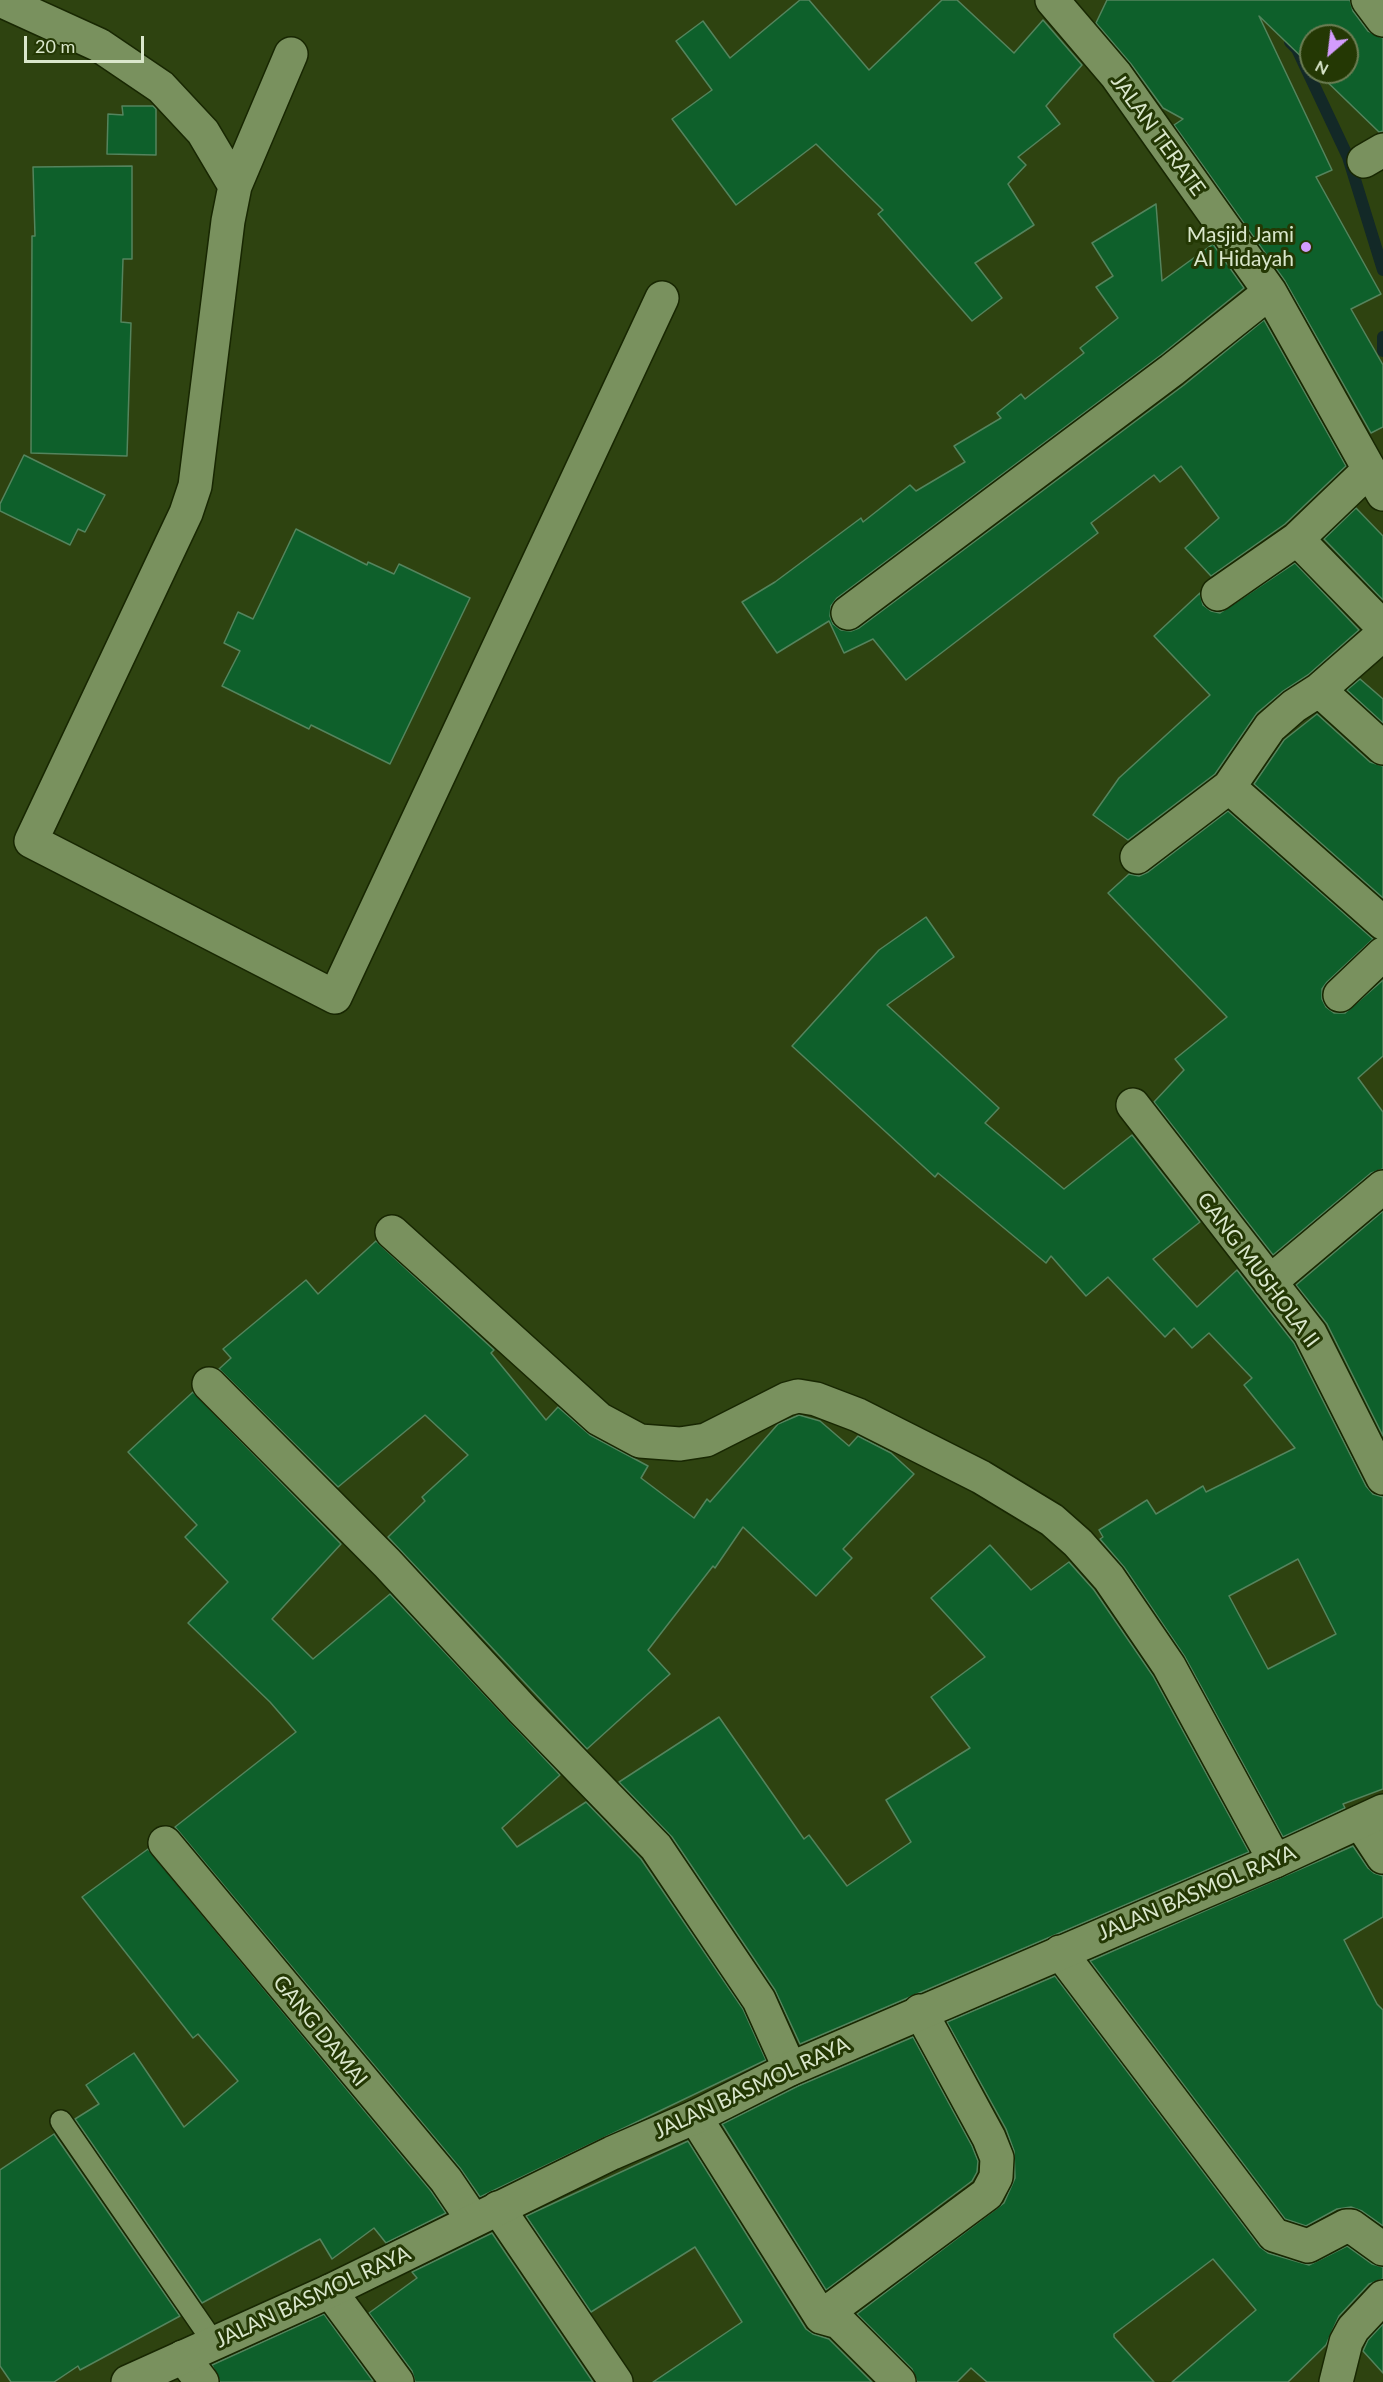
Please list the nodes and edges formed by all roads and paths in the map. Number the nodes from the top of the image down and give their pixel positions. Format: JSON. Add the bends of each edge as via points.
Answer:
{"nodes":[{"id":1,"x":0,"y":0,"type":"edge"},
{"id":2,"x":1052,"y":0,"type":"edge"},
{"id":3,"x":1368,"y":0,"type":"edge"},
{"id":4,"x":1383,"y":20,"type":"edge"},
{"id":5,"x":291,"y":54,"type":"dead end"},
{"id":6,"x":235,"y":186,"type":"junction"},
{"id":7,"x":1270,"y":292,"type":"junction"},
{"id":8,"x":662,"y":298,"type":"dead end"},
{"id":9,"x":1375,"y":483,"type":"edge"},
{"id":10,"x":1297,"y":539,"type":"junction"},
{"id":11,"x":1218,"y":594,"type":"dead end"},
{"id":12,"x":848,"y":613,"type":"dead end"},
{"id":13,"x":1383,"y":627,"type":"edge"},
{"id":14,"x":1383,"y":634,"type":"edge"},
{"id":15,"x":1319,"y":690,"type":"junction"},
{"id":16,"x":1383,"y":748,"type":"edge"},
{"id":17,"x":1229,"y":787,"type":"junction"},
{"id":18,"x":1137,"y":857,"type":"dead end"},
{"id":19,"x":1383,"y":922,"type":"edge"},
{"id":20,"x":1383,"y":954,"type":"edge"},
{"id":21,"x":1340,"y":995,"type":"dead end"},
{"id":22,"x":1133,"y":1105,"type":"dead end"},
{"id":23,"x":1383,"y":1187,"type":"edge"},
{"id":24,"x":392,"y":1232,"type":"dead end"},
{"id":25,"x":1270,"y":1282,"type":"junction"},
{"id":26,"x":209,"y":1384,"type":"dead end"},
{"id":27,"x":1383,"y":1478,"type":"edge"},
{"id":28,"x":1372,"y":1816,"type":"edge"},
{"id":29,"x":165,"y":1843,"type":"dead end"},
{"id":30,"x":1383,"y":1857,"type":"edge"},
{"id":31,"x":1275,"y":1861,"type":"junction"},
{"id":32,"x":1060,"y":1952,"type":"junction"},
{"id":33,"x":920,"y":2011,"type":"junction"},
{"id":34,"x":790,"y":2069,"type":"junction"},
{"id":35,"x":695,"y":2117,"type":"junction"},
{"id":36,"x":62,"y":2121,"type":"dead end"},
{"id":37,"x":485,"y":2214,"type":"junction"},
{"id":38,"x":1383,"y":2248,"type":"edge"},
{"id":39,"x":330,"y":2291,"type":"junction"},
{"id":40,"x":1383,"y":2298,"type":"edge"},
{"id":41,"x":821,"y":2317,"type":"junction"},
{"id":42,"x":214,"y":2343,"type":"junction"},
{"id":43,"x":192,"y":2369,"type":"edge"},
{"id":44,"x":128,"y":2382,"type":"edge"},
{"id":45,"x":397,"y":2382,"type":"edge"},
{"id":46,"x":616,"y":2382,"type":"edge"},
{"id":47,"x":899,"y":2382,"type":"edge"},
{"id":48,"x":1336,"y":2382,"type":"edge"}],
"edges":[{"from":1,"to":6,"type":"street","via":[[99,45],[161,87],[203,132]]},
{"from":2,"to":7,"type":"street","name":"JALAN TERATE","via":[[1116,75]]},
{"from":3,"to":4,"type":"street"},
{"from":5,"to":6,"type":"street"},
{"from":6,"to":8,"type":"street","via":[[195,486],[186,513],[31,841],[335,997]]},
{"from":7,"to":9,"type":"street","name":"JALAN TERATE"},
{"from":7,"to":12,"type":"street"},
{"from":9,"to":10,"type":"street"},
{"from":10,"to":11,"type":"street"},
{"from":10,"to":13,"type":"street"},
{"from":14,"to":15,"type":"street"},
{"from":15,"to":16,"type":"street"},
{"from":15,"to":17,"type":"street","via":[[1270,727]]},
{"from":17,"to":18,"type":"street"},
{"from":17,"to":19,"type":"street"},
{"from":20,"to":21,"type":"street"},
{"from":22,"to":25,"type":"street","name":"GANG MUSHOLA II"},
{"from":23,"to":25,"type":"street"},
{"from":24,"to":31,"type":"street","via":[[599,1419],[640,1441],[680,1444],[706,1440],[787,1399],[816,1399],[858,1415],[960,1466],[1052,1520],[1109,1578],[1169,1666]]},
{"from":25,"to":27,"type":"street","name":"GANG MUSHOLA II","via":[[1310,1333]]},
{"from":26,"to":34,"type":"street","via":[[387,1563],[656,1847],[759,2000]]},
{"from":28,"to":30,"type":"street"},
{"from":28,"to":31,"type":"street","name":"JALAN BASMOL RAYA"},
{"from":29,"to":37,"type":"street","name":"GANG DAMAI","via":[[446,2180]]},
{"from":31,"to":32,"type":"street","name":"JALAN BASMOL RAYA"},
{"from":32,"to":33,"type":"street","name":"JALAN BASMOL RAYA"},
{"from":32,"to":38,"type":"street","via":[[1274,2235],[1308,2246],[1352,2226]]},
{"from":33,"to":34,"type":"street","name":"JALAN BASMOL RAYA"},
{"from":33,"to":41,"type":"street","via":[[989,2138],[997,2158],[996,2177],[987,2194]]},
{"from":34,"to":35,"type":"street","name":"JALAN BASMOL RAYA"},
{"from":35,"to":37,"type":"street","name":"JALAN BASMOL RAYA"},
{"from":35,"to":41,"type":"street"},
{"from":36,"to":42,"type":"lane"},
{"from":37,"to":39,"type":"street","name":"JALAN BASMOL RAYA"},
{"from":37,"to":46,"type":"street","name":"GANG DAMAI"},
{"from":39,"to":42,"type":"street","name":"JALAN BASMOL RAYA"},
{"from":39,"to":45,"type":"street"},
{"from":40,"to":48,"type":"street","via":[[1353,2329]]},
{"from":41,"to":47,"type":"street","via":[[839,2322]]},
{"from":42,"to":43,"type":"street","name":"JALAN BASMOL RAYA"},
{"from":43,"to":44,"type":"street","name":"JALAN BASMOL RAYA"}]}
